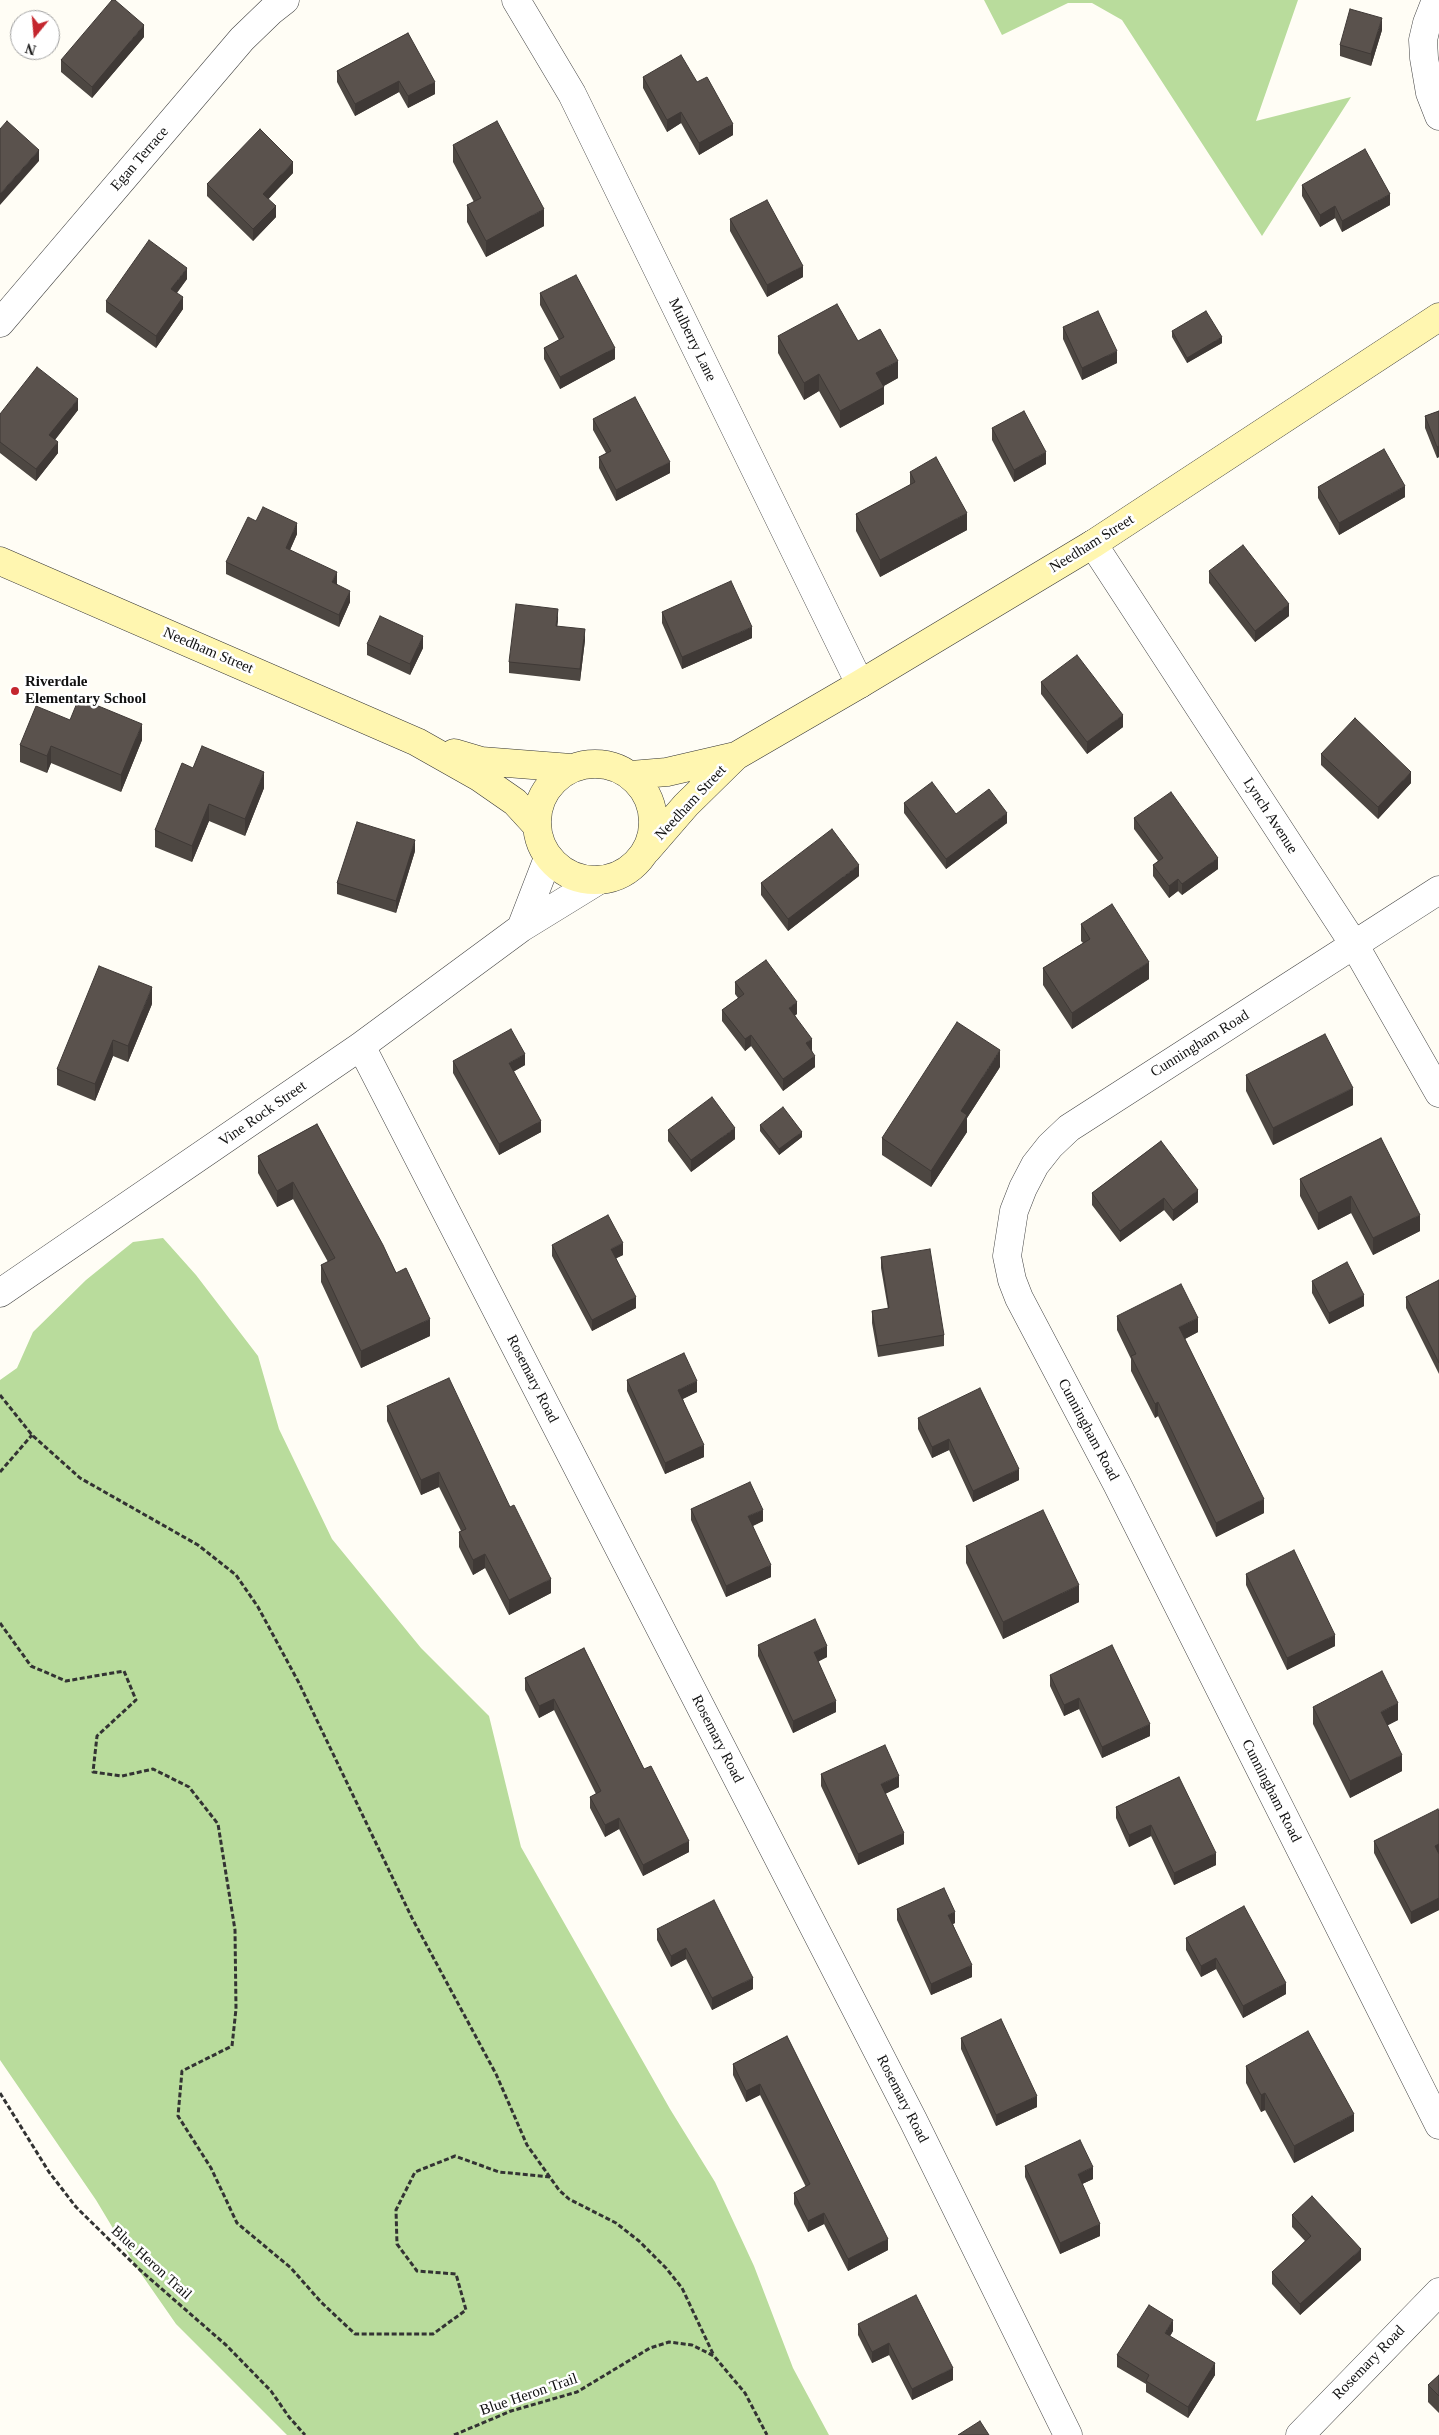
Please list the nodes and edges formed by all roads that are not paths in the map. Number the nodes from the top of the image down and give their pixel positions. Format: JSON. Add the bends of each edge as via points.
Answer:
{"nodes":[{"id":1,"x":285,"y":0,"type":"edge"},
{"id":2,"x":516,"y":0,"type":"edge"},
{"id":3,"x":1436,"y":0,"type":"edge"},
{"id":4,"x":1439,"y":116,"type":"edge"},
{"id":5,"x":1439,"y":317,"type":"edge"},
{"id":6,"x":0,"y":323,"type":"edge"},
{"id":7,"x":1093,"y":544,"type":"junction"},
{"id":8,"x":0,"y":561,"type":"edge"},
{"id":9,"x":860,"y":684,"type":"junction"},
{"id":10,"x":416,"y":742,"type":"junction"},
{"id":11,"x":736,"y":756,"type":"junction"},
{"id":12,"x":571,"y":768,"type":"junction"},
{"id":13,"x":631,"y":776,"type":"junction"},
{"id":14,"x":537,"y":826,"type":"junction"},
{"id":15,"x":647,"y":850,"type":"junction"},
{"id":16,"x":548,"y":858,"type":"junction"},
{"id":17,"x":599,"y":880,"type":"junction"},
{"id":18,"x":1439,"y":890,"type":"edge"},
{"id":19,"x":521,"y":928,"type":"junction"},
{"id":20,"x":1355,"y":946,"type":"junction"},
{"id":21,"x":361,"y":1046,"type":"junction"},
{"id":22,"x":1439,"y":1093,"type":"edge"},
{"id":23,"x":0,"y":1293,"type":"edge"},
{"id":24,"x":1439,"y":2125,"type":"edge"},
{"id":25,"x":1439,"y":2292,"type":"edge"},
{"id":26,"x":1068,"y":2435,"type":"edge"},
{"id":27,"x":1300,"y":2435,"type":"edge"}],
"edges":[{"from":1,"to":6,"type":"street","name":"Egan Terrace","via":[[242,39]]},
{"from":2,"to":9,"type":"street","name":"Mulberry Lane","via":[[572,94]]},
{"from":3,"to":4,"type":"street","via":[[1423,40],[1430,93]]},
{"from":5,"to":7,"type":"main road","name":"Needham Street"},
{"from":7,"to":9,"type":"main road","name":"Needham Street"},
{"from":7,"to":20,"type":"street","name":"Lynch Avenue"},
{"from":8,"to":10,"type":"main road","name":"Needham Street"},
{"from":9,"to":11,"type":"main road","name":"Needham Street"},
{"from":10,"to":12,"type":"main road","name":"Needham Street","via":[[481,761]]},
{"from":10,"to":14,"type":"main road","name":"Needham Street","via":[[479,777],[515,802]]},
{"from":11,"to":13,"type":"main road","name":"Needham Street","via":[[667,772]]},
{"from":11,"to":15,"type":"main road","name":"Needham Street","via":[[686,805]]},
{"from":12,"to":13,"type":"main road","via":[[602,764]]},
{"from":12,"to":14,"type":"main road","via":[[545,792],[538,808]]},
{"from":13,"to":15,"type":"main road","via":[[643,787],[654,818],[653,835]]},
{"from":14,"to":16,"type":"main road","via":[[540,843]]},
{"from":15,"to":17,"type":"main road","via":[[635,865],[618,876]]},
{"from":16,"to":17,"type":"main road","via":[[562,871],[580,878]]},
{"from":16,"to":19,"type":"street"},
{"from":17,"to":19,"type":"street","name":"Vine Rock Street"},
{"from":18,"to":20,"type":"street","name":"Cunningham Road"},
{"from":19,"to":21,"type":"street","name":"Vine Rock Street"},
{"from":20,"to":22,"type":"street","name":"Lynch Avenue"},
{"from":20,"to":24,"type":"street","name":"Cunningham Road","via":[[1069,1128],[1045,1153],[1023,1188],[1014,1211],[1008,1256],[1019,1298],[1117,1484]]},
{"from":21,"to":23,"type":"street","name":"Vine Rock Street"},
{"from":21,"to":26,"type":"street","name":"Rosemary Road","via":[[913,2120]]},
{"from":25,"to":27,"type":"street","name":"Rosemary Road"}]}
